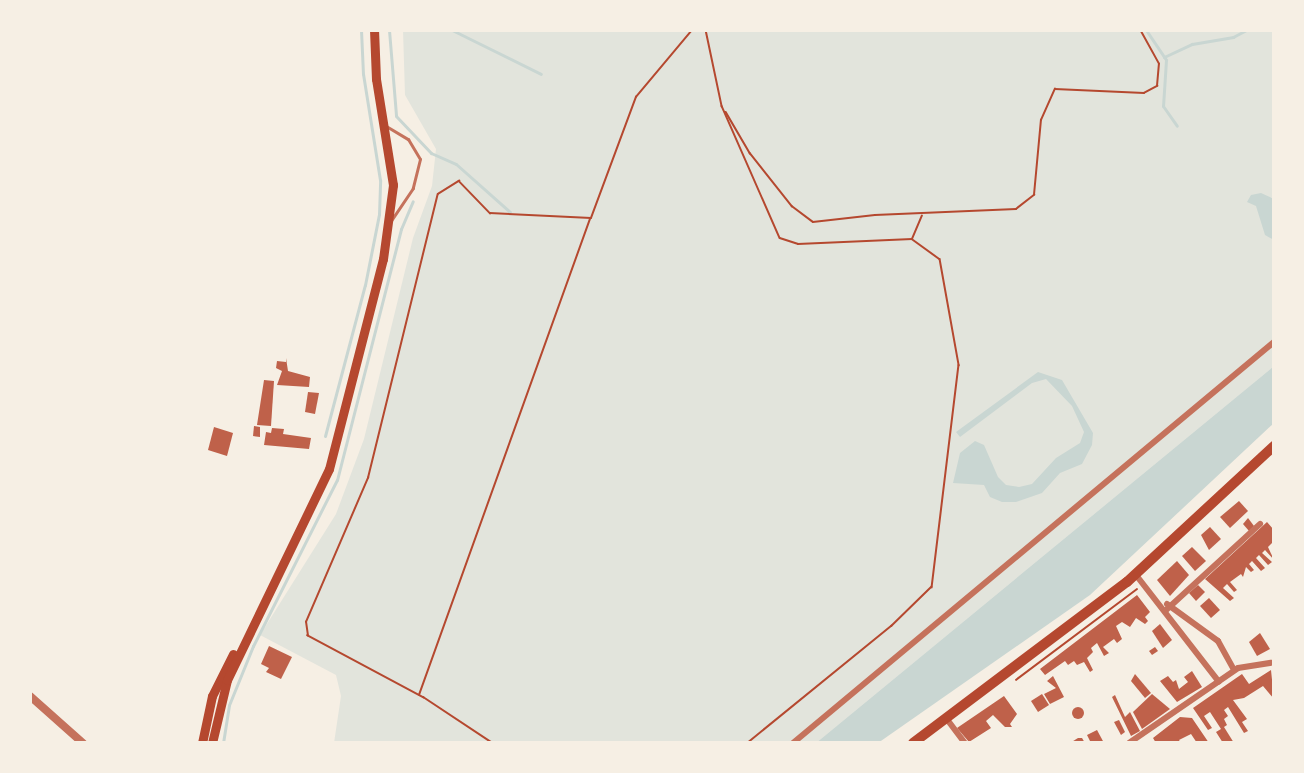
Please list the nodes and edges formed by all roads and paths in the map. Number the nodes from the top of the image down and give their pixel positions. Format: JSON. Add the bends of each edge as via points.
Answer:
{"nodes":[{"id":1,"x":374,"y":30,"type":"edge"},
{"id":2,"x":692,"y":30,"type":"edge"},
{"id":3,"x":706,"y":30,"type":"edge"},
{"id":4,"x":1140,"y":30,"type":"edge"},
{"id":5,"x":722,"y":106,"type":"junction"},
{"id":6,"x":385,"y":125,"type":"junction"},
{"id":7,"x":922,"y":215,"type":"junction"},
{"id":8,"x":591,"y":218,"type":"junction"},
{"id":9,"x":390,"y":222,"type":"junction"},
{"id":10,"x":912,"y":239,"type":"junction"},
{"id":11,"x":1274,"y":342,"type":"edge"},
{"id":12,"x":1274,"y":446,"type":"edge"},
{"id":13,"x":1260,"y":524,"type":"dead end"},
{"id":14,"x":1136,"y":575,"type":"junction"},
{"id":15,"x":267,"y":594,"type":"junction"},
{"id":16,"x":1167,"y":608,"type":"junction"},
{"id":17,"x":1274,"y":662,"type":"edge"},
{"id":18,"x":1234,"y":670,"type":"junction"},
{"id":19,"x":1219,"y":682,"type":"junction"},
{"id":20,"x":30,"y":696,"type":"edge"},
{"id":21,"x":419,"y":696,"type":"junction"},
{"id":22,"x":946,"y":718,"type":"junction"},
{"id":23,"x":83,"y":743,"type":"edge"},
{"id":24,"x":202,"y":743,"type":"edge"},
{"id":25,"x":212,"y":743,"type":"edge"},
{"id":26,"x":492,"y":743,"type":"edge"},
{"id":27,"x":748,"y":743,"type":"edge"},
{"id":28,"x":793,"y":743,"type":"edge"},
{"id":29,"x":913,"y":743,"type":"edge"},
{"id":30,"x":965,"y":743,"type":"edge"},
{"id":31,"x":1129,"y":743,"type":"edge"}],
"edges":[{"from":1,"to":6,"type":"main road","via":[[375,69]]},
{"from":2,"to":8,"type":"path","via":[[636,97]]},
{"from":3,"to":5,"type":"path"},
{"from":4,"to":7,"type":"path","via":[[1159,64],[1157,86],[1144,93],[1055,89],[1041,120],[1034,195],[1027,204],[1016,209]]},
{"from":5,"to":7,"type":"path","via":[[757,162],[792,206],[813,222],[874,214]]},
{"from":5,"to":10,"type":"path","via":[[780,238],[798,244]]},
{"from":6,"to":9,"type":"main road","via":[[393,184]]},
{"from":6,"to":9,"type":"lane","via":[[408,139],[420,155],[413,188]]},
{"from":7,"to":10,"type":"path"},
{"from":8,"to":21,"type":"path"},
{"from":8,"to":21,"type":"path","via":[[490,213],[459,182],[438,194],[368,478],[306,622],[308,636]]},
{"from":9,"to":15,"type":"main road","via":[[329,469]]},
{"from":10,"to":27,"type":"path","via":[[940,259],[958,365],[932,587],[892,626]]},
{"from":11,"to":28,"type":"street"},
{"from":12,"to":14,"type":"main road"},
{"from":13,"to":16,"type":"street"},
{"from":14,"to":16,"type":"street"},
{"from":14,"to":22,"type":"main road"},
{"from":15,"to":24,"type":"main road","via":[[215,689]]},
{"from":15,"to":25,"type":"main road","via":[[224,685]]},
{"from":16,"to":18,"type":"street","via":[[1218,641]]},
{"from":16,"to":19,"type":"street"},
{"from":17,"to":18,"type":"street"},
{"from":18,"to":19,"type":"street"},
{"from":19,"to":31,"type":"street"},
{"from":20,"to":23,"type":"street"},
{"from":21,"to":26,"type":"path"},
{"from":22,"to":29,"type":"main road"},
{"from":22,"to":30,"type":"street"}]}
